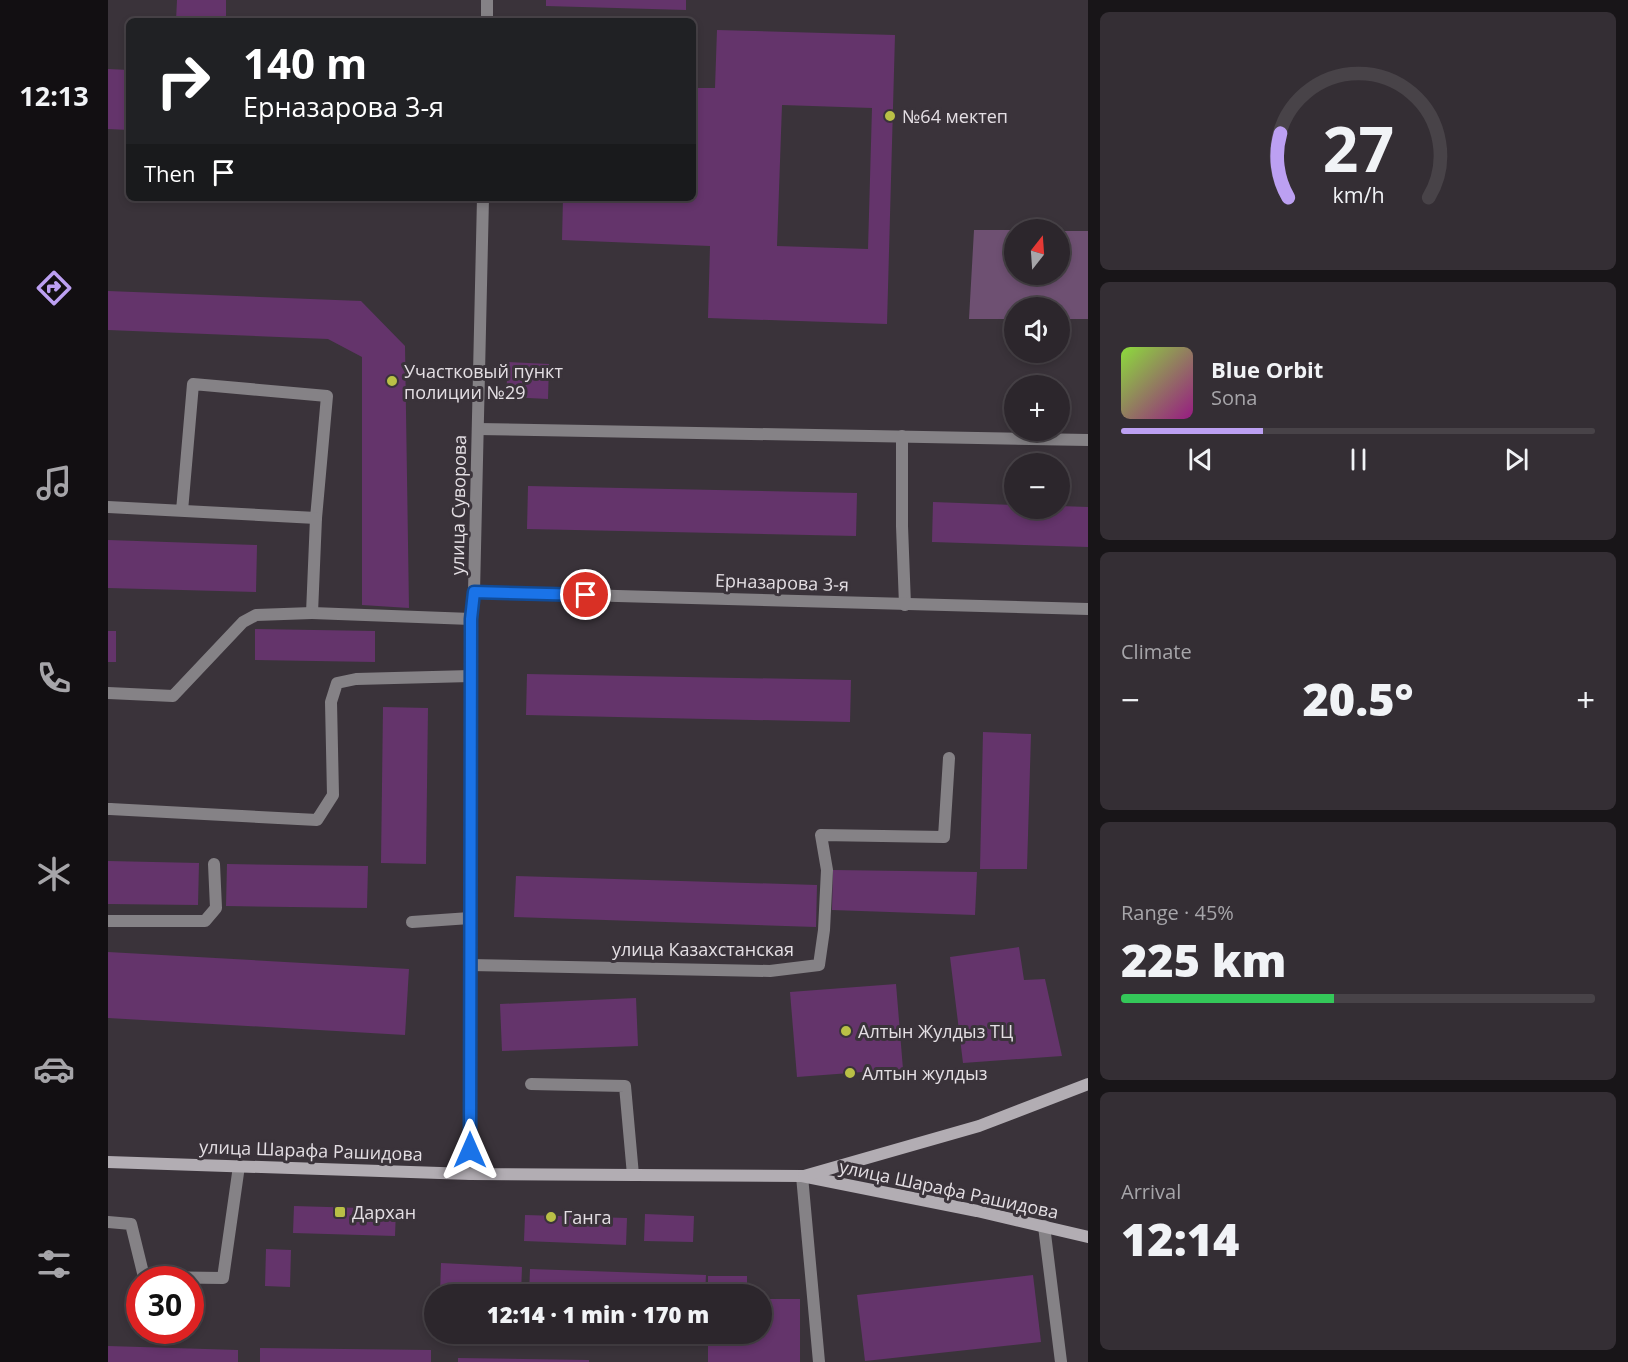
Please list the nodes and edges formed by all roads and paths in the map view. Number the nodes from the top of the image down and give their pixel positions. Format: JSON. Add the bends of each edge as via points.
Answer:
{"nodes":[{"id":1,"x":487,"y":0,"type":"edge"},
{"id":2,"x":487,"y":18,"type":"edge"},
{"id":3,"x":483,"y":201,"type":"edge"},
{"id":4,"x":478,"y":429,"type":"junction"},
{"id":5,"x":902,"y":436,"type":"junction"},
{"id":6,"x":1088,"y":440,"type":"edge"},
{"id":7,"x":108,"y":507,"type":"edge"},
{"id":8,"x":182,"y":511,"type":"junction"},
{"id":9,"x":316,"y":518,"type":"junction"},
{"id":10,"x":474,"y":592,"type":"junction"},
{"id":11,"x":905,"y":605,"type":"junction"},
{"id":12,"x":1088,"y":609,"type":"edge"},
{"id":13,"x":312,"y":613,"type":"junction"},
{"id":14,"x":471,"y":619,"type":"junction"},
{"id":15,"x":471,"y":676,"type":"junction"},
{"id":16,"x":108,"y":693,"type":"edge"},
{"id":17,"x":949,"y":758,"type":"dead end"},
{"id":18,"x":109,"y":809,"type":"edge"},
{"id":19,"x":214,"y":864,"type":"dead end"},
{"id":20,"x":470,"y":918,"type":"junction"},
{"id":21,"x":108,"y":921,"type":"edge"},
{"id":22,"x":412,"y":922,"type":"dead end"},
{"id":23,"x":470,"y":965,"type":"junction"},
{"id":24,"x":531,"y":1084,"type":"dead end"},
{"id":25,"x":1088,"y":1084,"type":"edge"},
{"id":26,"x":108,"y":1162,"type":"edge"},
{"id":27,"x":239,"y":1166,"type":"junction"},
{"id":28,"x":470,"y":1174,"type":"junction"},
{"id":29,"x":633,"y":1175,"type":"junction"},
{"id":30,"x":802,"y":1176,"type":"junction"},
{"id":31,"x":108,"y":1222,"type":"edge"},
{"id":32,"x":1044,"y":1226,"type":"junction"},
{"id":33,"x":1088,"y":1237,"type":"edge"},
{"id":34,"x":819,"y":1362,"type":"edge"},
{"id":35,"x":1061,"y":1362,"type":"edge"}],
"edges":[{"from":1,"to":2,"type":"street"},
{"from":3,"to":4,"type":"street","name":"улица Суворова"},
{"from":4,"to":5,"type":"street"},
{"from":4,"to":10,"type":"street","name":"улица Суворова"},
{"from":5,"to":6,"type":"street"},
{"from":5,"to":11,"type":"street"},
{"from":7,"to":8,"type":"street"},
{"from":8,"to":9,"type":"street"},
{"from":8,"to":9,"type":"street","via":[[193,384],[327,396]]},
{"from":9,"to":13,"type":"street"},
{"from":10,"to":11,"type":"street","name":"Ерназарова 3-я"},
{"from":10,"to":14,"type":"street","name":"улица Суворова"},
{"from":11,"to":12,"type":"street","name":"Ерназарова 3-я"},
{"from":13,"to":14,"type":"street"},
{"from":13,"to":16,"type":"street","via":[[256,615],[243,622],[173,696]]},
{"from":14,"to":15,"type":"street","name":"улица Суворова"},
{"from":15,"to":18,"type":"street","via":[[356,679],[337,683],[332,702],[333,795],[317,820]]},
{"from":15,"to":20,"type":"street","name":"улица Суворова"},
{"from":17,"to":23,"type":"street","name":"улица Казахстанская","via":[[944,837],[822,835],[827,870],[819,965],[770,971]]},
{"from":19,"to":21,"type":"street","via":[[216,908],[205,921]]},
{"from":20,"to":22,"type":"street"},
{"from":20,"to":23,"type":"street","name":"улица Суворова"},
{"from":23,"to":28,"type":"street","name":"улица Суворова"},
{"from":24,"to":29,"type":"street","via":[[625,1086]]},
{"from":25,"to":30,"type":"main road","name":"улица Шарафа Рашидова","via":[[979,1126]]},
{"from":26,"to":27,"type":"main road","name":"улица Шарафа Рашидова"},
{"from":27,"to":28,"type":"main road","name":"улица Шарафа Рашидова"},
{"from":27,"to":31,"type":"street","via":[[224,1278],[144,1277],[131,1224]]},
{"from":28,"to":29,"type":"main road","name":"улица Шарафа Рашидова"},
{"from":29,"to":30,"type":"main road","name":"улица Шарафа Рашидова"},
{"from":30,"to":32,"type":"main road","name":"улица Шарафа Рашидова"},
{"from":30,"to":34,"type":"street"},
{"from":32,"to":33,"type":"main road","name":"улица Шарафа Рашидова"},
{"from":32,"to":35,"type":"street"}]}
